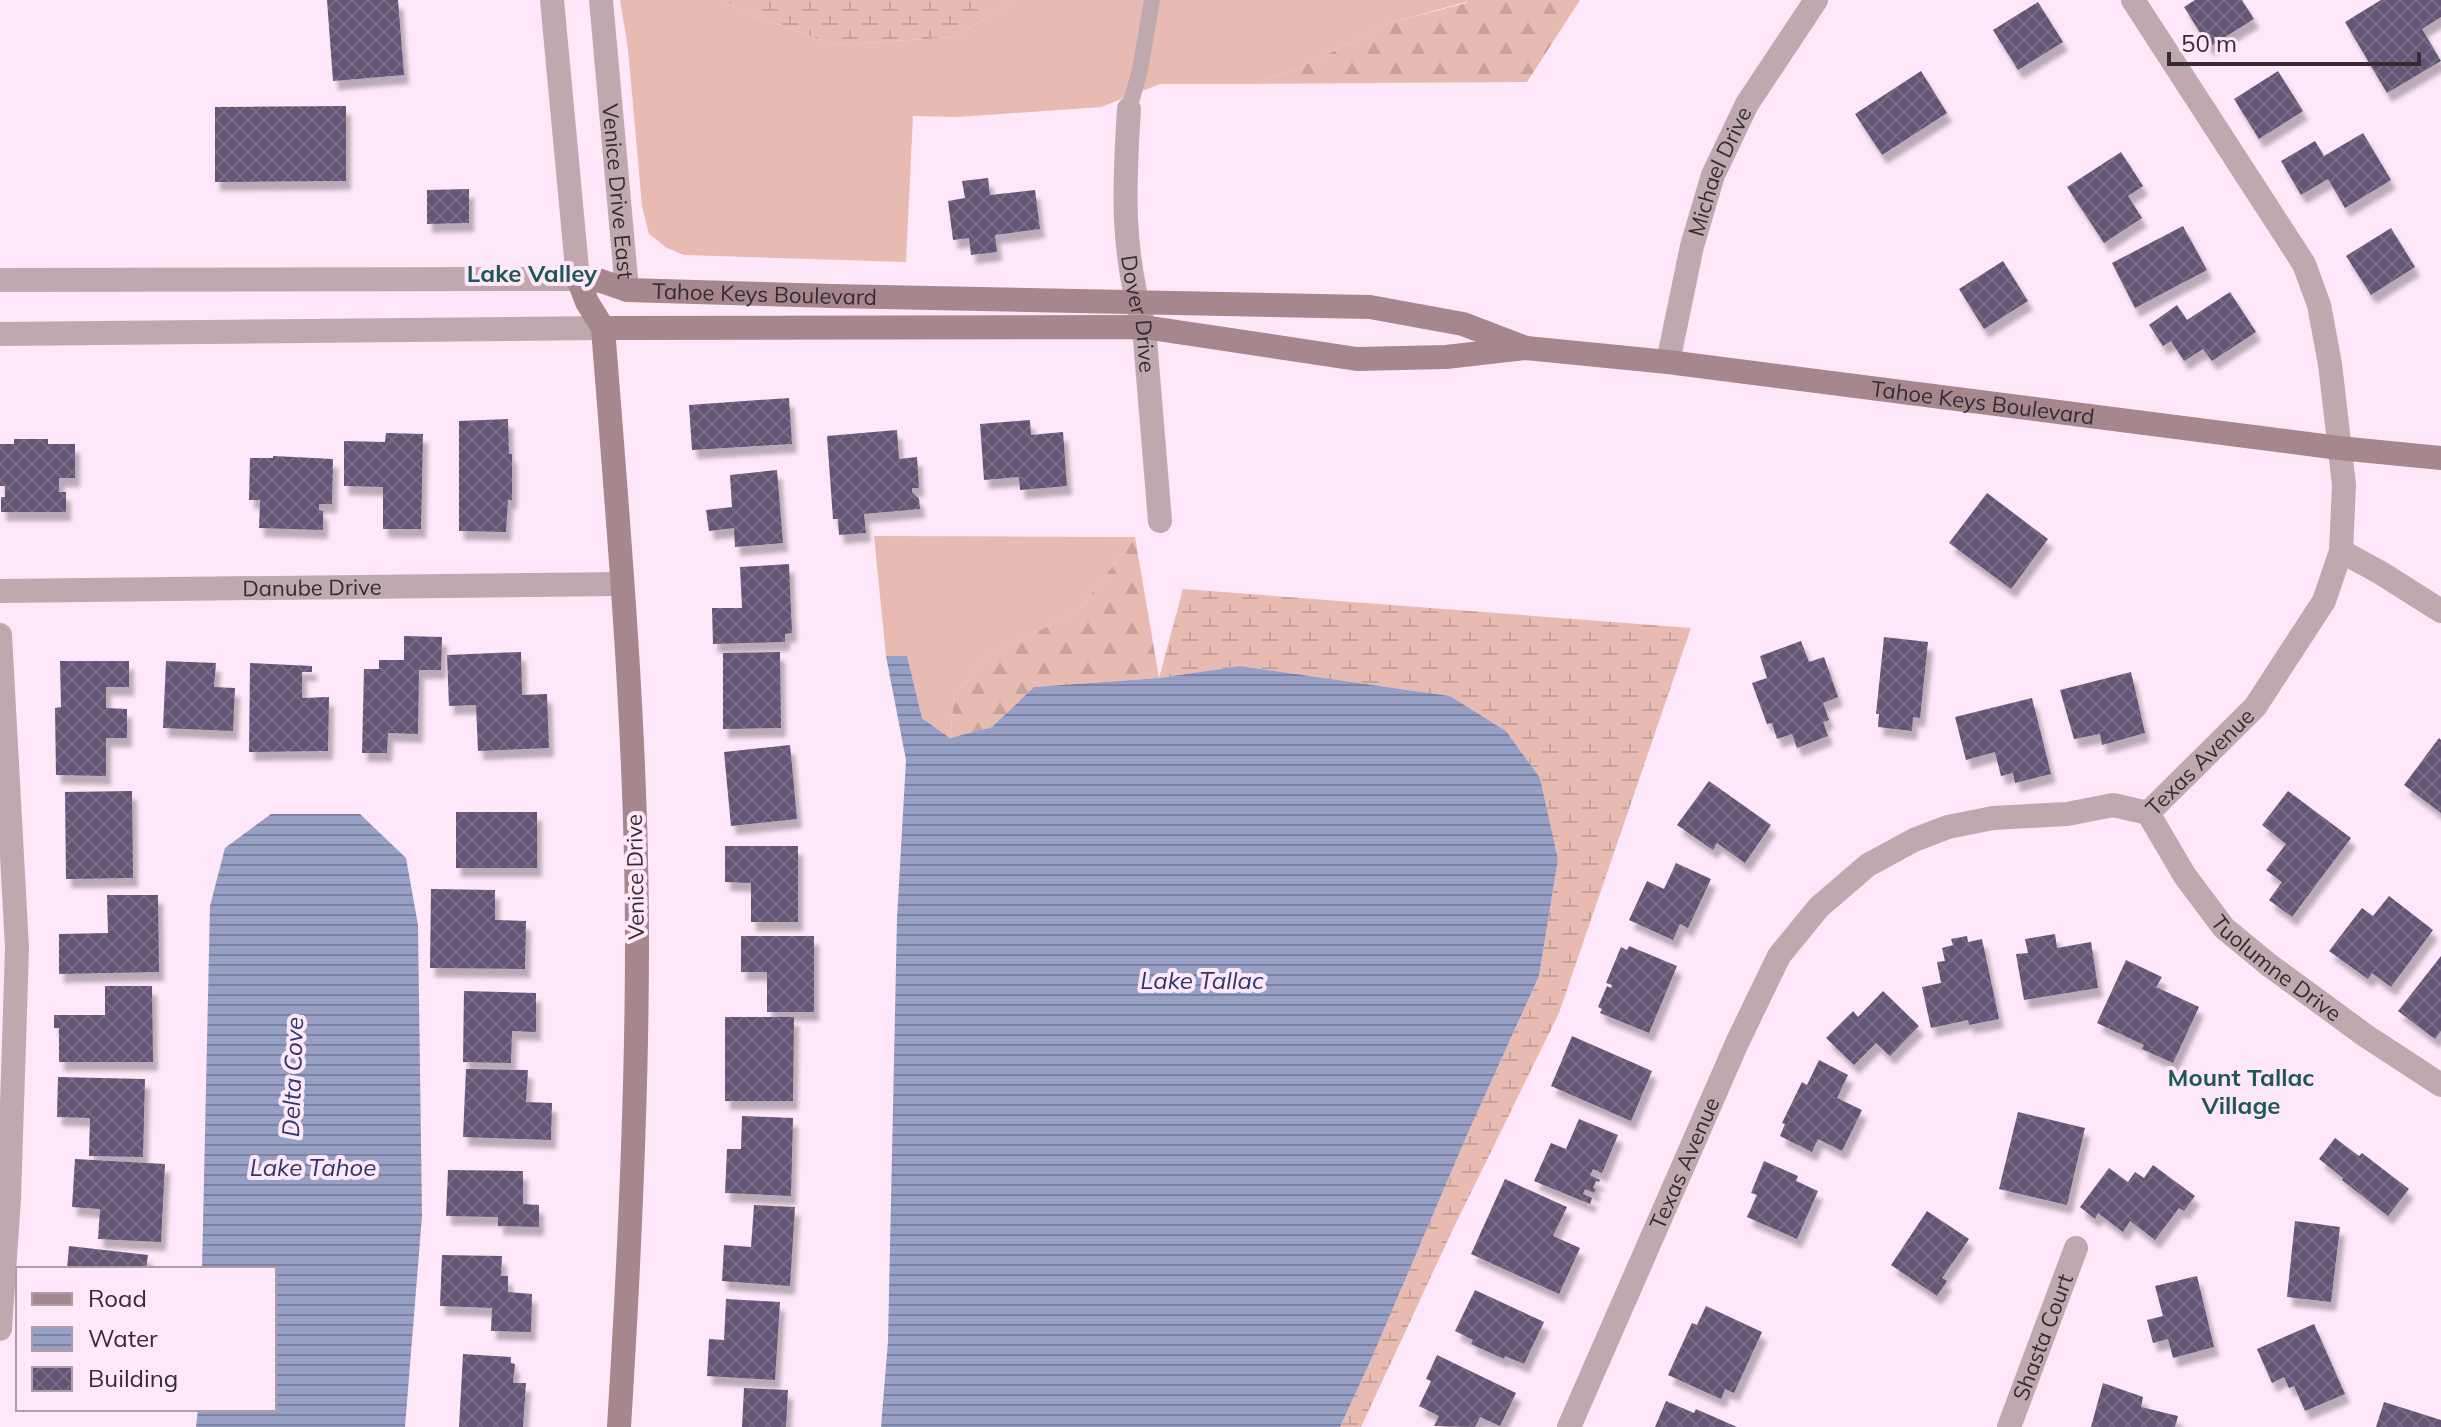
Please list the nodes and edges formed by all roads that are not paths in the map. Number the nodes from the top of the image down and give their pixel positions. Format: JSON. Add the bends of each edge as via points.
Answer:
{"nodes":[{"id":1,"x":552,"y":0,"type":"edge"},
{"id":2,"x":601,"y":0,"type":"edge"},
{"id":3,"x":1152,"y":0,"type":"edge"},
{"id":4,"x":1816,"y":0,"type":"edge"},
{"id":5,"x":2133,"y":0,"type":"edge"},
{"id":6,"x":1129,"y":109,"type":"joint"},
{"id":7,"x":578,"y":279,"type":"junction"},
{"id":8,"x":0,"y":280,"type":"edge"},
{"id":9,"x":627,"y":290,"type":"junction"},
{"id":10,"x":1137,"y":302,"type":"junction"},
{"id":11,"x":1144,"y":327,"type":"junction"},
{"id":12,"x":603,"y":328,"type":"junction"},
{"id":13,"x":0,"y":334,"type":"edge"},
{"id":14,"x":1526,"y":348,"type":"junction"},
{"id":15,"x":1668,"y":362,"type":"junction"},
{"id":16,"x":2339,"y":448,"type":"junction"},
{"id":17,"x":2441,"y":458,"type":"edge"},
{"id":18,"x":1160,"y":521,"type":"dead end"},
{"id":19,"x":2341,"y":551,"type":"junction"},
{"id":20,"x":622,"y":584,"type":"junction"},
{"id":21,"x":0,"y":591,"type":"edge"},
{"id":22,"x":2441,"y":611,"type":"edge"},
{"id":23,"x":0,"y":635,"type":"edge"},
{"id":24,"x":2148,"y":813,"type":"junction"},
{"id":25,"x":2441,"y":1085,"type":"edge"},
{"id":26,"x":2076,"y":1248,"type":"dead end"},
{"id":27,"x":0,"y":1329,"type":"edge"},
{"id":28,"x":619,"y":1427,"type":"edge"},
{"id":29,"x":1569,"y":1427,"type":"edge"},
{"id":30,"x":2009,"y":1427,"type":"edge"}],
"edges":[{"from":1,"to":7,"type":"street","name":"Venice Drive East"},
{"from":2,"to":9,"type":"street","name":"Venice Drive East"},
{"from":3,"to":6,"type":"lane"},
{"from":4,"to":15,"type":"street","name":"Michael Drive","via":[[1747,104],[1713,175]]},
{"from":5,"to":16,"type":"street","name":"Texas Avenue","via":[[2304,264],[2319,305]]},
{"from":6,"to":10,"type":"street","name":"Dover Drive","via":[[1125,223]]},
{"from":7,"to":8,"type":"street","name":"Tahoe Keys Boulevard"},
{"from":7,"to":9,"type":"street","name":"Tahoe Keys Boulevard"},
{"from":7,"to":12,"type":"street","name":"Venice Drive East"},
{"from":9,"to":10,"type":"street","name":"Tahoe Keys Boulevard"},
{"from":9,"to":12,"type":"street","name":"Venice Drive East"},
{"from":10,"to":11,"type":"street","name":"Dover Drive"},
{"from":10,"to":14,"type":"street","name":"Tahoe Keys Boulevard","via":[[1370,307],[1463,324]]},
{"from":11,"to":12,"type":"street","name":"Tahoe Keys Boulevard"},
{"from":11,"to":14,"type":"street","name":"Tahoe Keys Boulevard","via":[[1357,359]]},
{"from":11,"to":18,"type":"street","name":"Dover Drive"},
{"from":12,"to":13,"type":"street","name":"Tahoe Keys Boulevard"},
{"from":12,"to":20,"type":"street","name":"Venice Drive"},
{"from":14,"to":15,"type":"street","name":"Tahoe Keys Boulevard"},
{"from":15,"to":16,"type":"street","name":"Tahoe Keys Boulevard"},
{"from":16,"to":17,"type":"street","name":"Tahoe Keys Boulevard"},
{"from":16,"to":19,"type":"street","name":"Texas Avenue","via":[[2344,485]]},
{"from":19,"to":22,"type":"street"},
{"from":19,"to":24,"type":"street","name":"Texas Avenue","via":[[2324,601],[2255,707]]},
{"from":20,"to":21,"type":"street","name":"Danube Drive"},
{"from":20,"to":28,"type":"street","name":"Venice Drive","via":[[637,943],[633,1194]]},
{"from":23,"to":27,"type":"street","via":[[17,948]]},
{"from":24,"to":25,"type":"street","name":"Tuolumne Drive","via":[[2224,928],[2305,992]]},
{"from":24,"to":29,"type":"street","name":"Texas Avenue","via":[[2113,805],[1948,827],[1868,865],[1819,907],[1779,956]]},
{"from":26,"to":30,"type":"street","name":"Shasta Court"}]}
